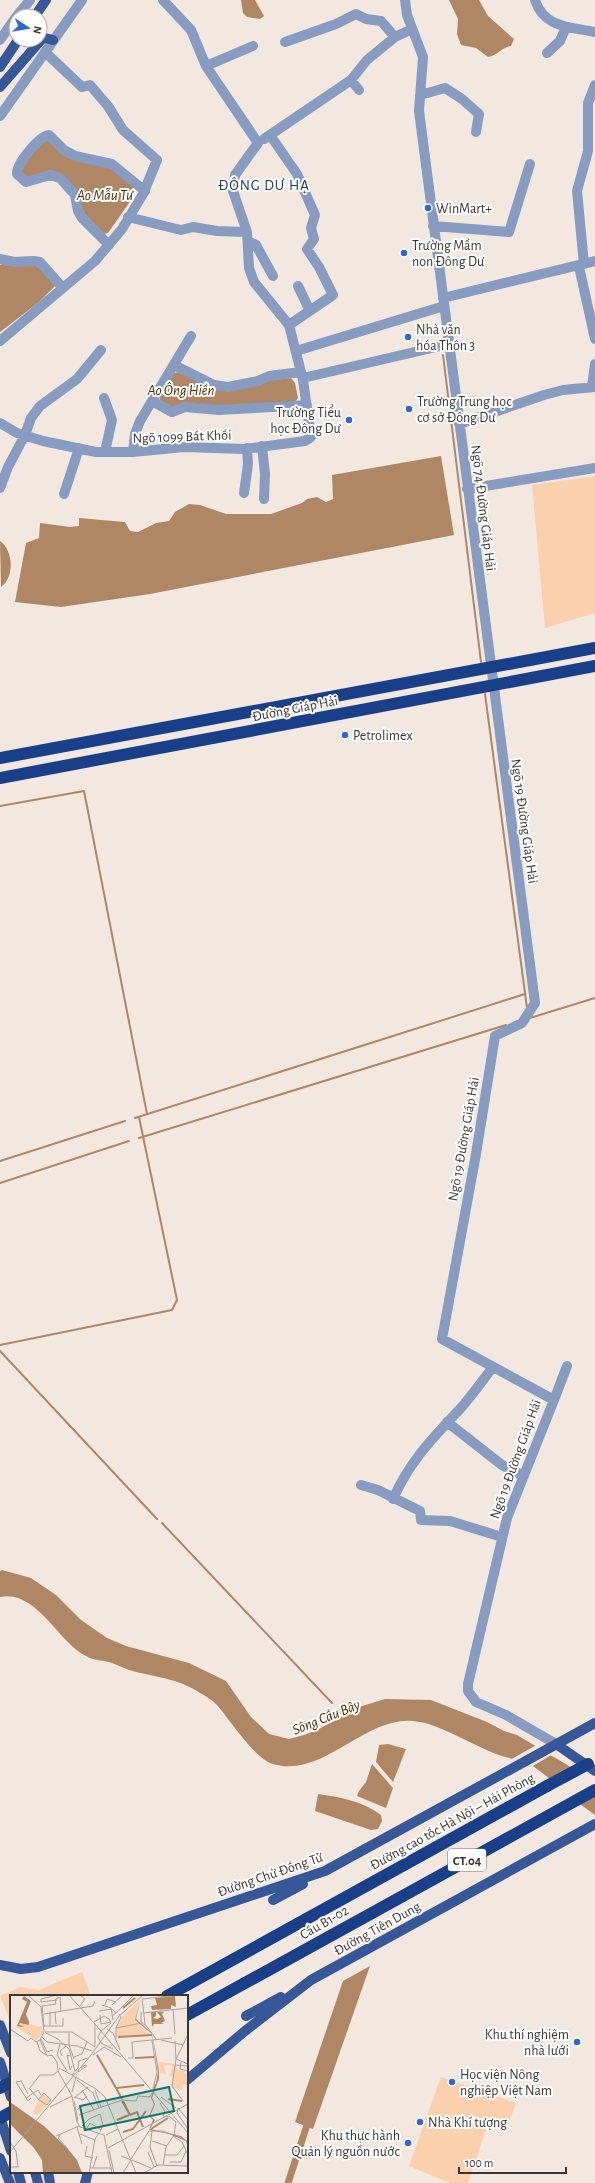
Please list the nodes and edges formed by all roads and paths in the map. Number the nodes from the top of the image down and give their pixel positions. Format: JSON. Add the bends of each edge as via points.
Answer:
{"nodes":[{"id":1,"x":30,"y":0,"type":"edge"},
{"id":2,"x":82,"y":0,"type":"edge"},
{"id":3,"x":163,"y":0,"type":"edge"},
{"id":4,"x":405,"y":0,"type":"edge"},
{"id":5,"x":535,"y":0,"type":"edge"},
{"id":6,"x":24,"y":8,"type":"edge"},
{"id":7,"x":566,"y":27,"type":"junction"},
{"id":8,"x":8,"y":29,"type":"edge"},
{"id":9,"x":412,"y":29,"type":"junction"},
{"id":10,"x":595,"y":32,"type":"edge"},
{"id":11,"x":395,"y":37,"type":"junction"},
{"id":12,"x":0,"y":40,"type":"edge"},
{"id":13,"x":53,"y":40,"type":"junction"},
{"id":14,"x":285,"y":42,"type":"dead end"},
{"id":15,"x":253,"y":46,"type":"dead end"},
{"id":16,"x":13,"y":48,"type":"edge"},
{"id":17,"x":45,"y":52,"type":"junction"},
{"id":18,"x":547,"y":53,"type":"dead end"},
{"id":19,"x":206,"y":66,"type":"junction"},
{"id":20,"x":0,"y":67,"type":"edge"},
{"id":21,"x":351,"y":80,"type":"junction"},
{"id":22,"x":595,"y":85,"type":"edge"},
{"id":23,"x":0,"y":87,"type":"edge"},
{"id":24,"x":359,"y":90,"type":"dead end"},
{"id":25,"x":420,"y":94,"type":"junction"},
{"id":26,"x":592,"y":115,"type":"edge"},
{"id":27,"x":0,"y":116,"type":"edge"},
{"id":28,"x":476,"y":132,"type":"dead end"},
{"id":29,"x":270,"y":135,"type":"junction"},
{"id":30,"x":258,"y":143,"type":"junction"},
{"id":31,"x":530,"y":164,"type":"dead end"},
{"id":32,"x":145,"y":191,"type":"junction"},
{"id":33,"x":128,"y":217,"type":"junction"},
{"id":34,"x":433,"y":226,"type":"junction"},
{"id":35,"x":247,"y":237,"type":"junction"},
{"id":36,"x":109,"y":245,"type":"junction"},
{"id":37,"x":0,"y":259,"type":"edge"},
{"id":38,"x":595,"y":261,"type":"edge"},
{"id":39,"x":582,"y":268,"type":"junction"},
{"id":40,"x":595,"y":268,"type":"edge"},
{"id":41,"x":272,"y":276,"type":"dead end"},
{"id":42,"x":298,"y":286,"type":"dead end"},
{"id":43,"x":62,"y":287,"type":"junction"},
{"id":44,"x":444,"y":302,"type":"junction"},
{"id":45,"x":310,"y":310,"type":"junction"},
{"id":46,"x":289,"y":325,"type":"junction"},
{"id":47,"x":191,"y":336,"type":"dead end"},
{"id":48,"x":595,"y":339,"type":"edge"},
{"id":49,"x":0,"y":342,"type":"edge"},
{"id":50,"x":449,"y":344,"type":"junction"},
{"id":51,"x":101,"y":350,"type":"dead end"},
{"id":52,"x":296,"y":351,"type":"junction"},
{"id":53,"x":595,"y":364,"type":"edge"},
{"id":54,"x":174,"y":365,"type":"junction"},
{"id":55,"x":302,"y":377,"type":"junction"},
{"id":56,"x":593,"y":387,"type":"edge"},
{"id":57,"x":104,"y":398,"type":"dead end"},
{"id":58,"x":152,"y":401,"type":"junction"},
{"id":59,"x":307,"y":405,"type":"junction"},
{"id":60,"x":0,"y":423,"type":"edge"},
{"id":61,"x":459,"y":424,"type":"junction"},
{"id":62,"x":25,"y":435,"type":"junction"},
{"id":63,"x":262,"y":446,"type":"junction"},
{"id":64,"x":78,"y":448,"type":"junction"},
{"id":65,"x":247,"y":448,"type":"junction"},
{"id":66,"x":104,"y":452,"type":"junction"},
{"id":67,"x":133,"y":452,"type":"junction"},
{"id":68,"x":595,"y":468,"type":"edge"},
{"id":69,"x":0,"y":488,"type":"edge"},
{"id":70,"x":468,"y":488,"type":"junction"},
{"id":71,"x":244,"y":493,"type":"dead end"},
{"id":72,"x":64,"y":494,"type":"dead end"},
{"id":73,"x":264,"y":499,"type":"dead end"},
{"id":74,"x":595,"y":648,"type":"edge"},
{"id":75,"x":490,"y":666,"type":"junction"},
{"id":76,"x":595,"y":666,"type":"edge"},
{"id":77,"x":492,"y":686,"type":"junction"},
{"id":78,"x":0,"y":758,"type":"edge"},
{"id":79,"x":0,"y":778,"type":"edge"},
{"id":80,"x":568,"y":1366,"type":"dead end"},
{"id":81,"x":493,"y":1367,"type":"junction"},
{"id":82,"x":554,"y":1400,"type":"junction"},
{"id":83,"x":447,"y":1422,"type":"junction"},
{"id":84,"x":523,"y":1476,"type":"junction"},
{"id":85,"x":361,"y":1485,"type":"dead end"},
{"id":86,"x":393,"y":1499,"type":"junction"},
{"id":87,"x":502,"y":1537,"type":"junction"},
{"id":88,"x":595,"y":1723,"type":"edge"},
{"id":89,"x":552,"y":1746,"type":"junction"},
{"id":90,"x":593,"y":1765,"type":"edge"},
{"id":91,"x":595,"y":1790,"type":"edge"},
{"id":92,"x":595,"y":1824,"type":"edge"},
{"id":93,"x":325,"y":1871,"type":"junction"},
{"id":94,"x":372,"y":1883,"type":"joint"},
{"id":95,"x":273,"y":1900,"type":"dead end"},
{"id":96,"x":0,"y":1965,"type":"edge"},
{"id":97,"x":311,"y":1980,"type":"junction"},
{"id":98,"x":169,"y":1995,"type":"edge"},
{"id":99,"x":188,"y":2014,"type":"edge"},
{"id":100,"x":246,"y":2016,"type":"dead end"},
{"id":101,"x":0,"y":2025,"type":"edge"},
{"id":102,"x":10,"y":2050,"type":"edge"},
{"id":103,"x":0,"y":2062,"type":"edge"},
{"id":104,"x":188,"y":2079,"type":"edge"},
{"id":105,"x":10,"y":2083,"type":"edge"},
{"id":106,"x":0,"y":2088,"type":"edge"},
{"id":107,"x":10,"y":2094,"type":"edge"},
{"id":108,"x":10,"y":2112,"type":"edge"},
{"id":109,"x":0,"y":2117,"type":"edge"},
{"id":110,"x":10,"y":2148,"type":"edge"},
{"id":111,"x":0,"y":2158,"type":"edge"},
{"id":112,"x":18,"y":2173,"type":"edge"},
{"id":113,"x":35,"y":2173,"type":"edge"},
{"id":114,"x":48,"y":2173,"type":"edge"},
{"id":115,"x":88,"y":2173,"type":"edge"},
{"id":116,"x":10,"y":2183,"type":"edge"},
{"id":117,"x":21,"y":2183,"type":"edge"},
{"id":118,"x":38,"y":2183,"type":"edge"},
{"id":119,"x":50,"y":2183,"type":"edge"},
{"id":120,"x":85,"y":2183,"type":"edge"}],
"edges":[{"from":1,"to":6,"type":"street"},
{"from":2,"to":13,"type":"street"},
{"from":3,"to":19,"type":"street","via":[[191,30]]},
{"from":4,"to":9,"type":"street","name":"Ngõ 74 Đường Giáp Hải"},
{"from":5,"to":7,"type":"street","via":[[546,19]]},
{"from":7,"to":10,"type":"street"},
{"from":7,"to":18,"type":"street","via":[[560,41]]},
{"from":8,"to":12,"type":"street"},
{"from":9,"to":11,"type":"street"},
{"from":9,"to":25,"type":"street","name":"Ngõ 74 Đường Giáp Hải","via":[[423,57]]},
{"from":11,"to":14,"type":"street","via":[[381,21],[366,20],[356,14]]},
{"from":11,"to":21,"type":"street","via":[[367,60]]},
{"from":13,"to":17,"type":"street"},
{"from":13,"to":23,"type":"main road","via":[[42,39]]},
{"from":15,"to":19,"type":"street"},
{"from":16,"to":20,"type":"main road"},
{"from":17,"to":27,"type":"street"},
{"from":17,"to":32,"type":"street","via":[[82,87],[90,85],[108,106],[123,130],[157,160]]},
{"from":19,"to":30,"type":"street"},
{"from":21,"to":24,"type":"street"},
{"from":21,"to":29,"type":"street"},
{"from":22,"to":26,"type":"street","via":[[588,103]]},
{"from":25,"to":28,"type":"street","via":[[445,88],[462,99],[479,114]]},
{"from":25,"to":34,"type":"street","name":"Ngõ 74 Đường Giáp Hải","via":[[419,111]]},
{"from":26,"to":39,"type":"street","via":[[588,151],[577,191]]},
{"from":29,"to":30,"type":"street"},
{"from":29,"to":45,"type":"street","via":[[297,174],[315,215],[311,228],[314,239],[307,249],[333,295]]},
{"from":30,"to":35,"type":"street","via":[[235,175],[233,191]]},
{"from":31,"to":34,"type":"street","via":[[509,232]]},
{"from":32,"to":33,"type":"street"},
{"from":32,"to":36,"type":"street","via":[[112,164],[75,156],[64,150],[49,135],[40,139],[18,165],[17,174],[26,182],[50,175],[60,178],[75,194],[82,218]]},
{"from":33,"to":35,"type":"street","via":[[181,230],[193,227]]},
{"from":33,"to":36,"type":"street"},
{"from":34,"to":44,"type":"street","name":"Ngõ 74 Đường Giáp Hải"},
{"from":35,"to":41,"type":"street","via":[[256,245]]},
{"from":35,"to":46,"type":"street","via":[[249,268],[254,282]]},
{"from":36,"to":43,"type":"street","via":[[95,261]]},
{"from":37,"to":43,"type":"street","via":[[40,262]]},
{"from":38,"to":39,"type":"street"},
{"from":39,"to":40,"type":"street"},
{"from":39,"to":44,"type":"street","via":[[550,272]]},
{"from":39,"to":48,"type":"street"},
{"from":42,"to":45,"type":"street"},
{"from":43,"to":49,"type":"street"},
{"from":44,"to":50,"type":"street","name":"Ngõ 74 Đường Giáp Hải"},
{"from":44,"to":52,"type":"street"},
{"from":45,"to":46,"type":"street"},
{"from":46,"to":52,"type":"street","name":"Ngõ 1099 Bát Khối"},
{"from":47,"to":54,"type":"street"},
{"from":50,"to":55,"type":"street"},
{"from":50,"to":61,"type":"street","name":"Ngõ 74 Đường Giáp Hải"},
{"from":51,"to":62,"type":"street","via":[[77,379],[40,406],[31,418]]},
{"from":52,"to":55,"type":"street","name":"Ngõ 1099 Bát Khối"},
{"from":53,"to":56,"type":"street"},
{"from":54,"to":55,"type":"street","via":[[214,385],[228,387],[269,376]]},
{"from":54,"to":58,"type":"street"},
{"from":55,"to":59,"type":"street","name":"Ngõ 1099 Bát Khối"},
{"from":56,"to":61,"type":"street","via":[[544,395]]},
{"from":57,"to":66,"type":"street","via":[[112,420]]},
{"from":58,"to":59,"type":"street","via":[[172,412],[185,407],[219,410]]},
{"from":58,"to":67,"type":"street","via":[[137,427]]},
{"from":59,"to":63,"type":"street","name":"Ngõ 1099 Bát Khối","via":[[311,437],[305,441]]},
{"from":60,"to":62,"type":"street","name":"Ngõ 1099 Bát Khối"},
{"from":61,"to":70,"type":"street","name":"Ngõ 74 Đường Giáp Hải"},
{"from":62,"to":64,"type":"street","name":"Ngõ 1099 Bát Khối"},
{"from":62,"to":69,"type":"street","via":[[12,457]]},
{"from":63,"to":65,"type":"street","name":"Ngõ 1099 Bát Khối"},
{"from":63,"to":73,"type":"street"},
{"from":64,"to":66,"type":"street","name":"Ngõ 1099 Bát Khối"},
{"from":64,"to":72,"type":"street"},
{"from":65,"to":67,"type":"street","name":"Ngõ 1099 Bát Khối","via":[[184,447]]},
{"from":65,"to":71,"type":"street","via":[[248,464]]},
{"from":66,"to":67,"type":"street","name":"Ngõ 1099 Bát Khối"},
{"from":68,"to":70,"type":"street"},
{"from":70,"to":75,"type":"street","name":"Ngõ 74 Đường Giáp Hải"},
{"from":74,"to":75,"type":"highway","name":"Đường Giáp Hải"},
{"from":75,"to":77,"type":"street","name":"Ngõ 19 Đường Giáp Hải"},
{"from":75,"to":78,"type":"highway","name":"Đường Giáp Hải"},
{"from":76,"to":77,"type":"highway","name":"Đường Giáp Hải"},
{"from":77,"to":79,"type":"highway","name":"Đường Giáp Hải"},
{"from":77,"to":81,"type":"street","name":"Ngõ 19 Đường Giáp Hải","via":[[535,1003],[522,1023],[494,1036],[476,1154],[442,1339]]},
{"from":80,"to":82,"type":"street"},
{"from":81,"to":82,"type":"street","name":"Ngõ 19 Đường Giáp Hải"},
{"from":81,"to":83,"type":"street"},
{"from":82,"to":84,"type":"street","name":"Ngõ 19 Đường Giáp Hải"},
{"from":83,"to":84,"type":"street","via":[[502,1465]]},
{"from":83,"to":86,"type":"street","via":[[429,1440],[403,1476]]},
{"from":84,"to":87,"type":"street","name":"Ngõ 19 Đường Giáp Hải"},
{"from":85,"to":86,"type":"street","via":[[378,1490]]},
{"from":86,"to":87,"type":"street","via":[[420,1511],[421,1520],[450,1521]]},
{"from":87,"to":89,"type":"street","name":"Ngõ 19 Đường Giáp Hải","via":[[468,1691],[476,1702],[506,1715]]},
{"from":88,"to":89,"type":"main road","name":"Đường Chử Đồng Tử"},
{"from":89,"to":90,"type":"main road"},
{"from":89,"to":93,"type":"main road","name":"Đường Chử Đồng Tử"},
{"from":90,"to":94,"type":"highway","name":"Đường cao tốc Hà Nội – Hải Phòng","number":"CT.04","bridge":true,"via":[[547,1786]]},
{"from":91,"to":99,"type":"highway","name":"Cầu B1-02","number":"CT.04"},
{"from":92,"to":97,"type":"main road","name":"Đường Tiên Dung"},
{"from":93,"to":95,"type":"main road"},
{"from":93,"to":96,"type":"main road","name":"Đường Chử Đồng Tử","via":[[38,1967],[21,1969]]},
{"from":94,"to":98,"type":"highway","name":"Cầu B1-02","number":"CT.04"},
{"from":97,"to":100,"type":"main road"},
{"from":97,"to":104,"type":"main road","name":"Đường Tiên Dung"},
{"from":101,"to":102,"type":"main road"},
{"from":103,"to":107,"type":"main road"},
{"from":105,"to":106,"type":"highway","bridge":true},
{"from":108,"to":109,"type":"highway","bridge":true},
{"from":109,"to":110,"type":"main road"},
{"from":111,"to":116,"type":"main road"},
{"from":112,"to":117,"type":"main road"},
{"from":113,"to":118,"type":"main road"},
{"from":114,"to":119,"type":"main road"},
{"from":115,"to":120,"type":"main road"}]}
